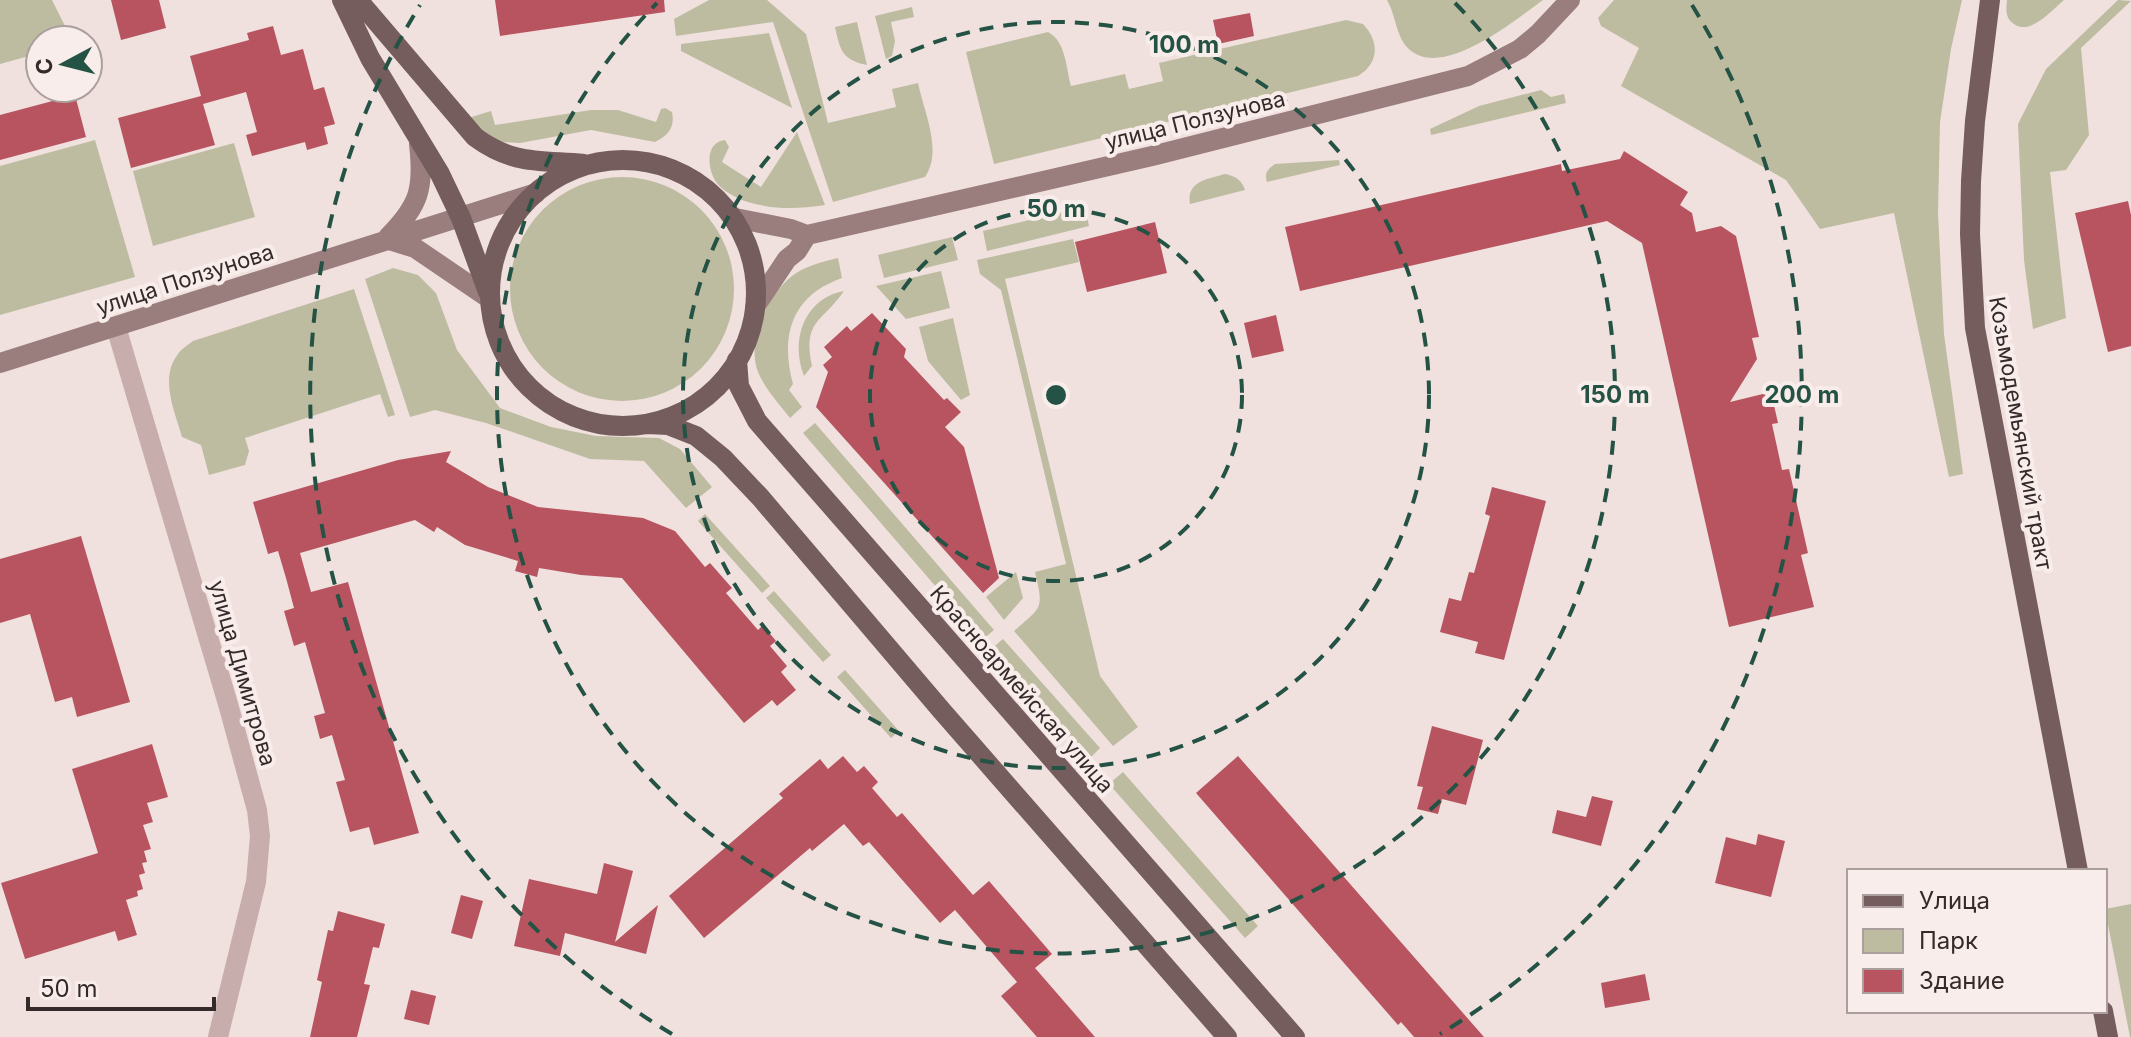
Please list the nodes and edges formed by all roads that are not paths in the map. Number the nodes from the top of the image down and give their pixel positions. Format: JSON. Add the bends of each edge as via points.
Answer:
{"nodes":[{"id":1,"x":342,"y":0,"type":"edge"},
{"id":2,"x":358,"y":0,"type":"edge"},
{"id":3,"x":1570,"y":0,"type":"edge"},
{"id":4,"x":1990,"y":0,"type":"edge"},
{"id":5,"x":419,"y":144,"type":"junction"},
{"id":6,"x":588,"y":164,"type":"junction"},
{"id":7,"x":536,"y":193,"type":"junction"},
{"id":8,"x":461,"y":218,"type":"junction"},
{"id":9,"x":735,"y":218,"type":"junction"},
{"id":10,"x":807,"y":235,"type":"junction"},
{"id":11,"x":385,"y":240,"type":"junction"},
{"id":12,"x":490,"y":299,"type":"junction"},
{"id":13,"x":755,"y":307,"type":"junction"},
{"id":14,"x":116,"y":327,"type":"junction"},
{"id":15,"x":737,"y":360,"type":"junction"},
{"id":16,"x":0,"y":363,"type":"edge"},
{"id":17,"x":647,"y":424,"type":"junction"},
{"id":18,"x":2078,"y":869,"type":"edge"},
{"id":19,"x":2103,"y":1013,"type":"edge"},
{"id":20,"x":218,"y":1037,"type":"edge"},
{"id":21,"x":1227,"y":1037,"type":"edge"},
{"id":22,"x":1295,"y":1037,"type":"edge"},
{"id":23,"x":2108,"y":1037,"type":"edge"}],
"edges":[{"from":1,"to":5,"type":"main road"},
{"from":2,"to":6,"type":"main road","via":[[475,137],[522,160]]},
{"from":3,"to":10,"type":"main road","name":"улица Ползунова","via":[[1520,49],[1468,76]]},
{"from":4,"to":18,"type":"main road","name":"Козьмодемьянский тракт","via":[[1971,181],[1975,328]]},
{"from":5,"to":8,"type":"main road"},
{"from":5,"to":11,"type":"main road","via":[[422,175],[415,204]]},
{"from":6,"to":7,"type":"main road"},
{"from":6,"to":9,"type":"main road","via":[[628,160],[678,172],[706,189]]},
{"from":7,"to":8,"type":"main road","name":"улица Ползунова"},
{"from":7,"to":12,"type":"main road","via":[[506,230],[491,275]]},
{"from":8,"to":11,"type":"main road","name":"улица Ползунова"},
{"from":8,"to":12,"type":"main road"},
{"from":9,"to":10,"type":"main road","name":"улица Ползунова"},
{"from":9,"to":13,"type":"main road","via":[[749,252]]},
{"from":10,"to":13,"type":"main road"},
{"from":11,"to":12,"type":"main road","via":[[415,248]]},
{"from":11,"to":14,"type":"main road","name":"улица Ползунова"},
{"from":12,"to":17,"type":"main road","via":[[502,348],[514,370],[551,405],[609,425]]},
{"from":13,"to":15,"type":"main road"},
{"from":14,"to":16,"type":"main road","name":"улица Ползунова"},
{"from":14,"to":20,"type":"street","name":"улица Димитрова","via":[[257,810],[256,882]]},
{"from":15,"to":17,"type":"main road","via":[[700,402]]},
{"from":15,"to":22,"type":"main road","name":"Красноармейская улица","via":[[739,386],[757,421]]},
{"from":17,"to":21,"type":"main road","via":[[668,425],[696,436],[760,497]]},
{"from":19,"to":23,"type":"main road"}]}
